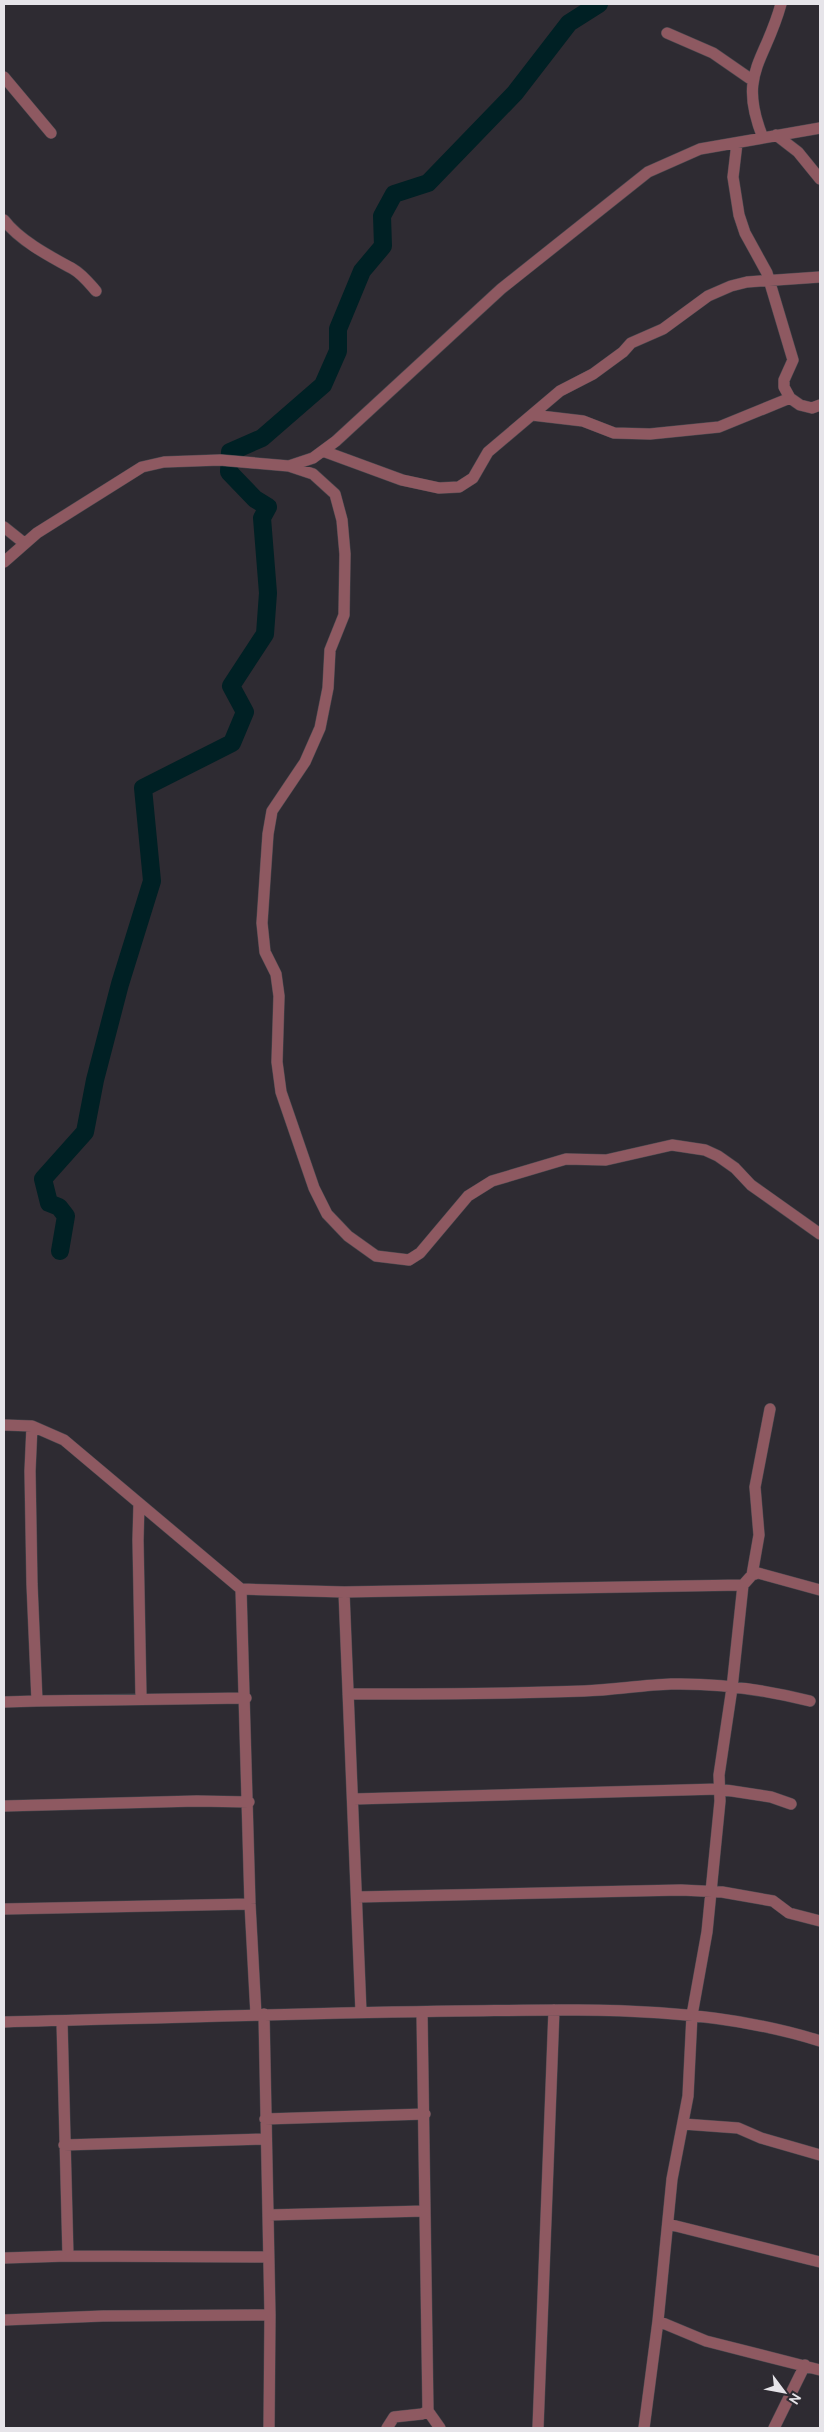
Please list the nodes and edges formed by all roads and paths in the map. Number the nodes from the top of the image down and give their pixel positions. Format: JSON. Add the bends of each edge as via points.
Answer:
{"nodes":[{"id":1,"x":781,"y":4,"type":"edge"},
{"id":2,"x":667,"y":33,"type":"dead end"},
{"id":3,"x":4,"y":77,"type":"edge"},
{"id":4,"x":752,"y":80,"type":"junction"},
{"id":5,"x":820,"y":128,"type":"edge"},
{"id":6,"x":51,"y":133,"type":"dead end"},
{"id":7,"x":776,"y":135,"type":"junction"},
{"id":8,"x":764,"y":138,"type":"junction"},
{"id":9,"x":737,"y":143,"type":"junction"},
{"id":10,"x":820,"y":179,"type":"edge"},
{"id":11,"x":4,"y":220,"type":"edge"},
{"id":12,"x":820,"y":277,"type":"edge"},
{"id":13,"x":769,"y":282,"type":"junction"},
{"id":14,"x":96,"y":291,"type":"dead end"},
{"id":15,"x":790,"y":398,"type":"junction"},
{"id":16,"x":820,"y":405,"type":"edge"},
{"id":17,"x":532,"y":416,"type":"junction"},
{"id":18,"x":323,"y":451,"type":"junction"},
{"id":19,"x":289,"y":466,"type":"junction"},
{"id":20,"x":4,"y":527,"type":"edge"},
{"id":21,"x":24,"y":543,"type":"junction"},
{"id":22,"x":4,"y":562,"type":"edge"},
{"id":23,"x":820,"y":1234,"type":"edge"},
{"id":24,"x":770,"y":1409,"type":"dead end"},
{"id":25,"x":4,"y":1425,"type":"edge"},
{"id":26,"x":32,"y":1426,"type":"junction"},
{"id":27,"x":140,"y":1504,"type":"junction"},
{"id":28,"x":752,"y":1575,"type":"junction"},
{"id":29,"x":743,"y":1585,"type":"junction"},
{"id":30,"x":241,"y":1589,"type":"junction"},
{"id":31,"x":820,"y":1590,"type":"edge"},
{"id":32,"x":344,"y":1592,"type":"junction"},
{"id":33,"x":732,"y":1688,"type":"junction"},
{"id":34,"x":348,"y":1694,"type":"junction"},
{"id":35,"x":141,"y":1698,"type":"junction"},
{"id":36,"x":246,"y":1698,"type":"junction"},
{"id":37,"x":37,"y":1701,"type":"junction"},
{"id":38,"x":810,"y":1701,"type":"dead end"},
{"id":39,"x":4,"y":1702,"type":"edge"},
{"id":40,"x":719,"y":1789,"type":"junction"},
{"id":41,"x":354,"y":1798,"type":"junction"},
{"id":42,"x":248,"y":1802,"type":"junction"},
{"id":43,"x":791,"y":1804,"type":"dead end"},
{"id":44,"x":4,"y":1806,"type":"edge"},
{"id":45,"x":710,"y":1891,"type":"junction"},
{"id":46,"x":357,"y":1897,"type":"junction"},
{"id":47,"x":250,"y":1904,"type":"junction"},
{"id":48,"x":4,"y":1908,"type":"edge"},
{"id":49,"x":820,"y":1921,"type":"edge"},
{"id":50,"x":554,"y":2010,"type":"junction"},
{"id":51,"x":361,"y":2012,"type":"junction"},
{"id":52,"x":422,"y":2012,"type":"junction"},
{"id":53,"x":260,"y":2014,"type":"junction"},
{"id":54,"x":692,"y":2015,"type":"junction"},
{"id":55,"x":62,"y":2020,"type":"junction"},
{"id":56,"x":4,"y":2022,"type":"edge"},
{"id":57,"x":820,"y":2041,"type":"edge"},
{"id":58,"x":425,"y":2114,"type":"junction"},
{"id":59,"x":265,"y":2119,"type":"junction"},
{"id":60,"x":683,"y":2124,"type":"junction"},
{"id":61,"x":265,"y":2139,"type":"junction"},
{"id":62,"x":64,"y":2145,"type":"junction"},
{"id":63,"x":820,"y":2156,"type":"edge"},
{"id":64,"x":426,"y":2211,"type":"junction"},
{"id":65,"x":268,"y":2215,"type":"junction"},
{"id":66,"x":668,"y":2224,"type":"junction"},
{"id":67,"x":68,"y":2256,"type":"junction"},
{"id":68,"x":268,"y":2257,"type":"junction"},
{"id":69,"x":4,"y":2258,"type":"edge"},
{"id":70,"x":820,"y":2262,"type":"edge"},
{"id":71,"x":270,"y":2315,"type":"junction"},
{"id":72,"x":4,"y":2320,"type":"edge"},
{"id":73,"x":658,"y":2322,"type":"junction"},
{"id":74,"x":805,"y":2364,"type":"junction"},
{"id":75,"x":820,"y":2370,"type":"edge"},
{"id":76,"x":428,"y":2412,"type":"junction"},
{"id":77,"x":269,"y":2428,"type":"edge"},
{"id":78,"x":387,"y":2428,"type":"edge"},
{"id":79,"x":440,"y":2428,"type":"edge"},
{"id":80,"x":538,"y":2428,"type":"edge"},
{"id":81,"x":644,"y":2428,"type":"edge"},
{"id":82,"x":774,"y":2428,"type":"edge"}],
"edges":[{"from":1,"to":4,"type":"street"},
{"from":2,"to":4,"type":"street","via":[[714,53]]},
{"from":3,"to":6,"type":"street"},
{"from":4,"to":8,"type":"street","via":[[754,114]]},
{"from":5,"to":7,"type":"street"},
{"from":7,"to":8,"type":"street"},
{"from":7,"to":10,"type":"street","via":[[798,152]]},
{"from":8,"to":9,"type":"street"},
{"from":9,"to":13,"type":"street","via":[[733,177],[739,215]]},
{"from":9,"to":18,"type":"street","via":[[700,149],[648,172],[501,289]]},
{"from":11,"to":14,"type":"street","via":[[15,233],[74,270]]},
{"from":12,"to":13,"type":"street"},
{"from":13,"to":15,"type":"street","via":[[793,360],[783,384]]},
{"from":13,"to":17,"type":"street","via":[[747,282],[708,296],[663,330],[631,343],[588,377],[560,391]]},
{"from":15,"to":16,"type":"street","via":[[806,407]]},
{"from":15,"to":17,"type":"street","via":[[719,427],[650,434],[607,432],[583,421]]},
{"from":17,"to":18,"type":"street","via":[[488,452],[473,478],[454,488],[402,480]]},
{"from":18,"to":19,"type":"street","via":[[302,463]]},
{"from":19,"to":21,"type":"street","via":[[220,460],[142,466]]},
{"from":19,"to":23,"type":"street","via":[[313,474],[335,494],[342,520],[345,554],[344,615],[330,650],[328,688],[320,728],[305,762],[272,811],[262,924],[265,952],[276,974],[279,996],[277,1062],[281,1092],[314,1188],[327,1214],[348,1236],[376,1256],[409,1260],[420,1253],[468,1196],[492,1181],[566,1158],[606,1160],[672,1145],[705,1150],[718,1156],[751,1185]]},
{"from":20,"to":21,"type":"street"},
{"from":21,"to":22,"type":"street"},
{"from":24,"to":28,"type":"street","via":[[755,1487],[759,1535]]},
{"from":25,"to":26,"type":"street"},
{"from":26,"to":27,"type":"street","via":[[64,1440]]},
{"from":26,"to":37,"type":"street","via":[[32,1584]]},
{"from":27,"to":30,"type":"street"},
{"from":27,"to":35,"type":"street"},
{"from":28,"to":29,"type":"street"},
{"from":28,"to":31,"type":"street","via":[[758,1573]]},
{"from":29,"to":32,"type":"street"},
{"from":29,"to":33,"type":"street"},
{"from":30,"to":32,"type":"street"},
{"from":30,"to":36,"type":"street"},
{"from":32,"to":34,"type":"street"},
{"from":33,"to":34,"type":"street","via":[[672,1684],[512,1694]]},
{"from":33,"to":38,"type":"street","via":[[775,1692]]},
{"from":33,"to":40,"type":"street"},
{"from":34,"to":41,"type":"street"},
{"from":35,"to":36,"type":"street"},
{"from":35,"to":37,"type":"street"},
{"from":36,"to":42,"type":"street"},
{"from":37,"to":39,"type":"street"},
{"from":40,"to":41,"type":"street"},
{"from":40,"to":43,"type":"street","via":[[771,1797]]},
{"from":40,"to":45,"type":"street"},
{"from":41,"to":46,"type":"street"},
{"from":42,"to":44,"type":"street"},
{"from":42,"to":47,"type":"street"},
{"from":45,"to":46,"type":"street"},
{"from":45,"to":49,"type":"street","via":[[772,1901],[789,1913]]},
{"from":45,"to":54,"type":"street"},
{"from":46,"to":51,"type":"street"},
{"from":47,"to":48,"type":"street"},
{"from":47,"to":53,"type":"street"},
{"from":50,"to":52,"type":"street"},
{"from":50,"to":54,"type":"street"},
{"from":50,"to":80,"type":"street"},
{"from":51,"to":52,"type":"street"},
{"from":51,"to":53,"type":"street"},
{"from":52,"to":58,"type":"street"},
{"from":53,"to":55,"type":"street"},
{"from":53,"to":59,"type":"street"},
{"from":54,"to":57,"type":"street"},
{"from":54,"to":60,"type":"street","via":[[688,2096]]},
{"from":55,"to":56,"type":"street"},
{"from":55,"to":62,"type":"street"},
{"from":58,"to":59,"type":"street"},
{"from":58,"to":64,"type":"street"},
{"from":59,"to":61,"type":"street"},
{"from":60,"to":63,"type":"street","via":[[738,2128]]},
{"from":60,"to":66,"type":"street","via":[[672,2179]]},
{"from":61,"to":62,"type":"street"},
{"from":61,"to":65,"type":"street"},
{"from":62,"to":67,"type":"street"},
{"from":64,"to":65,"type":"street"},
{"from":64,"to":76,"type":"street"},
{"from":65,"to":68,"type":"street"},
{"from":66,"to":70,"type":"street"},
{"from":66,"to":73,"type":"street"},
{"from":67,"to":68,"type":"street"},
{"from":67,"to":69,"type":"street"},
{"from":68,"to":71,"type":"street"},
{"from":71,"to":72,"type":"street"},
{"from":71,"to":77,"type":"street"},
{"from":73,"to":74,"type":"street","via":[[706,2340]]},
{"from":73,"to":81,"type":"street"},
{"from":74,"to":75,"type":"street"},
{"from":74,"to":82,"type":"street"},
{"from":76,"to":78,"type":"street","via":[[394,2417]]},
{"from":76,"to":79,"type":"street"}]}
